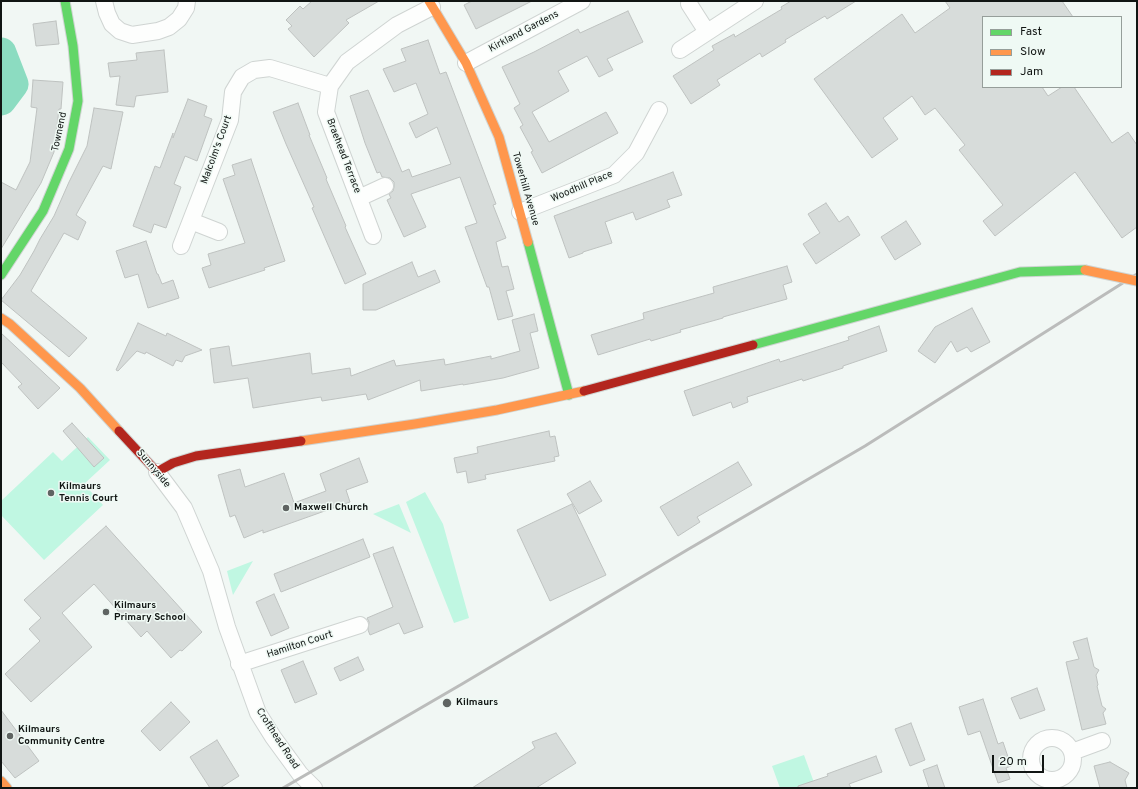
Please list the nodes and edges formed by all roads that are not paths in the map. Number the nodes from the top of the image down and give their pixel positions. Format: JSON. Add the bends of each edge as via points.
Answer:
{"nodes":[{"id":1,"x":65,"y":1,"type":"edge"},
{"id":2,"x":104,"y":1,"type":"edge"},
{"id":3,"x":187,"y":1,"type":"edge"},
{"id":4,"x":582,"y":1,"type":"edge"},
{"id":5,"x":755,"y":1,"type":"edge"},
{"id":6,"x":430,"y":4,"type":"edge"},
{"id":7,"x":689,"y":4,"type":"dead end"},
{"id":8,"x":707,"y":32,"type":"junction"},
{"id":9,"x":680,"y":50,"type":"dead end"},
{"id":10,"x":466,"y":63,"type":"junction"},
{"id":11,"x":330,"y":86,"type":"junction"},
{"id":12,"x":659,"y":110,"type":"dead end"},
{"id":13,"x":385,"y":186,"type":"dead end"},
{"id":14,"x":359,"y":198,"type":"junction"},
{"id":15,"x":520,"y":212,"type":"junction"},
{"id":16,"x":191,"y":221,"type":"junction"},
{"id":17,"x":219,"y":232,"type":"dead end"},
{"id":18,"x":374,"y":236,"type":"dead end"},
{"id":19,"x":181,"y":246,"type":"dead end"},
{"id":20,"x":1,"y":275,"type":"edge"},
{"id":21,"x":1137,"y":281,"type":"edge"},
{"id":22,"x":1,"y":318,"type":"edge"},
{"id":23,"x":569,"y":395,"type":"junction"},
{"id":24,"x":157,"y":472,"type":"junction"},
{"id":25,"x":360,"y":625,"type":"dead end"},
{"id":26,"x":239,"y":664,"type":"junction"},
{"id":27,"x":1102,"y":741,"type":"dead end"},
{"id":28,"x":1072,"y":752,"type":"junction"},
{"id":29,"x":1,"y":781,"type":"edge"},
{"id":30,"x":1062,"y":783,"type":"edge"},
{"id":31,"x":7,"y":788,"type":"edge"},
{"id":32,"x":314,"y":788,"type":"edge"}],
"edges":[{"from":1,"to":20,"type":"main road","name":"Townend","via":[[73,46],[78,101],[70,149],[43,211]]},
{"from":2,"to":3,"type":"street","via":[[112,24],[120,32],[132,35],[169,27],[179,19]]},
{"from":4,"to":10,"type":"street","name":"Kirkland Gardens"},
{"from":5,"to":8,"type":"street"},
{"from":6,"to":10,"type":"main road","name":"Towerhill Avenue"},
{"from":6,"to":11,"type":"street","name":"Braehead Terrace","via":[[347,62]]},
{"from":7,"to":8,"type":"street"},
{"from":8,"to":9,"type":"street"},
{"from":10,"to":15,"type":"main road","name":"Towerhill Avenue","via":[[499,137]]},
{"from":11,"to":14,"type":"street","name":"Braehead Terrace","via":[[326,112]]},
{"from":11,"to":16,"type":"street","name":"Malcolm's Court","via":[[270,68],[254,70],[242,77],[233,92],[230,120]]},
{"from":12,"to":15,"type":"street","name":"Woodhill Place","via":[[636,153],[614,175]]},
{"from":13,"to":14,"type":"street"},
{"from":14,"to":18,"type":"street","name":"Braehead Terrace"},
{"from":15,"to":23,"type":"main road","name":"Towerhill Avenue"},
{"from":16,"to":17,"type":"street"},
{"from":16,"to":19,"type":"street","name":"Malcolm's Court"},
{"from":21,"to":23,"type":"main road","bridge":true,"via":[[1085,270],[1020,272]]},
{"from":22,"to":24,"type":"main road","name":"Sunnyside","via":[[80,388]]},
{"from":23,"to":24,"type":"main road","via":[[416,424],[196,456]]},
{"from":24,"to":26,"type":"street","name":"Sunnyside","via":[[184,508],[211,571]]},
{"from":25,"to":26,"type":"street","name":"Hamilton Court"},
{"from":26,"to":32,"type":"street","name":"Crofthead Road","via":[[258,713],[300,774]]},
{"from":27,"to":28,"type":"street"},
{"from":28,"to":30,"type":"street","via":[[1072,767]]},
{"from":28,"to":30,"type":"street","via":[[1068,745],[1055,737],[1045,738],[1032,750],[1030,759],[1037,774],[1044,779]]},
{"from":29,"to":31,"type":"main road"}]}
